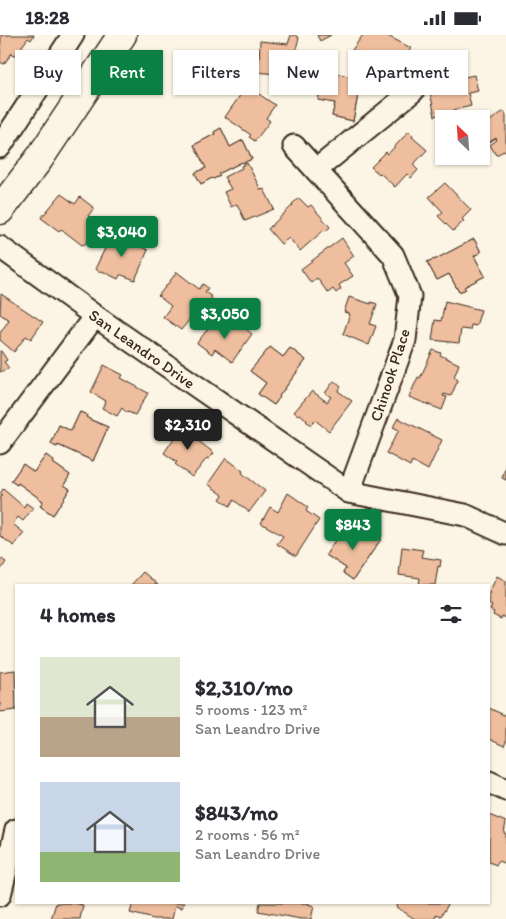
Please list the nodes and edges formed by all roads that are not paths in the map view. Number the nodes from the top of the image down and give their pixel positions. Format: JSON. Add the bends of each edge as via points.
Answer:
{"nodes":[{"id":1,"x":73,"y":35,"type":"edge"},
{"id":2,"x":122,"y":35,"type":"edge"},
{"id":3,"x":408,"y":95,"type":"edge"},
{"id":4,"x":294,"y":145,"type":"dead end"},
{"id":5,"x":0,"y":147,"type":"edge"},
{"id":6,"x":316,"y":170,"type":"junction"},
{"id":7,"x":0,"y":209,"type":"edge"},
{"id":8,"x":0,"y":247,"type":"edge"},
{"id":9,"x":95,"y":316,"type":"junction"},
{"id":10,"x":0,"y":443,"type":"edge"},
{"id":11,"x":349,"y":492,"type":"junction"},
{"id":12,"x":506,"y":533,"type":"edge"},
{"id":13,"x":490,"y":782,"type":"edge"},
{"id":14,"x":506,"y":790,"type":"edge"},
{"id":15,"x":15,"y":835,"type":"edge"},
{"id":16,"x":0,"y":895,"type":"edge"}],
"edges":[{"from":1,"to":5,"type":"street"},
{"from":2,"to":7,"type":"main road","via":[[39,159]]},
{"from":3,"to":6,"type":"street"},
{"from":4,"to":6,"type":"street","name":"Chinook Place"},
{"from":6,"to":11,"type":"street","name":"Chinook Place","via":[[393,255],[410,296],[405,340]]},
{"from":8,"to":9,"type":"street","name":"San Leandro Drive"},
{"from":9,"to":10,"type":"street"},
{"from":9,"to":11,"type":"street","name":"San Leandro Drive"},
{"from":11,"to":12,"type":"street","name":"San Leandro Drive","via":[[466,515]]},
{"from":13,"to":14,"type":"street"},
{"from":15,"to":16,"type":"street"}]}
